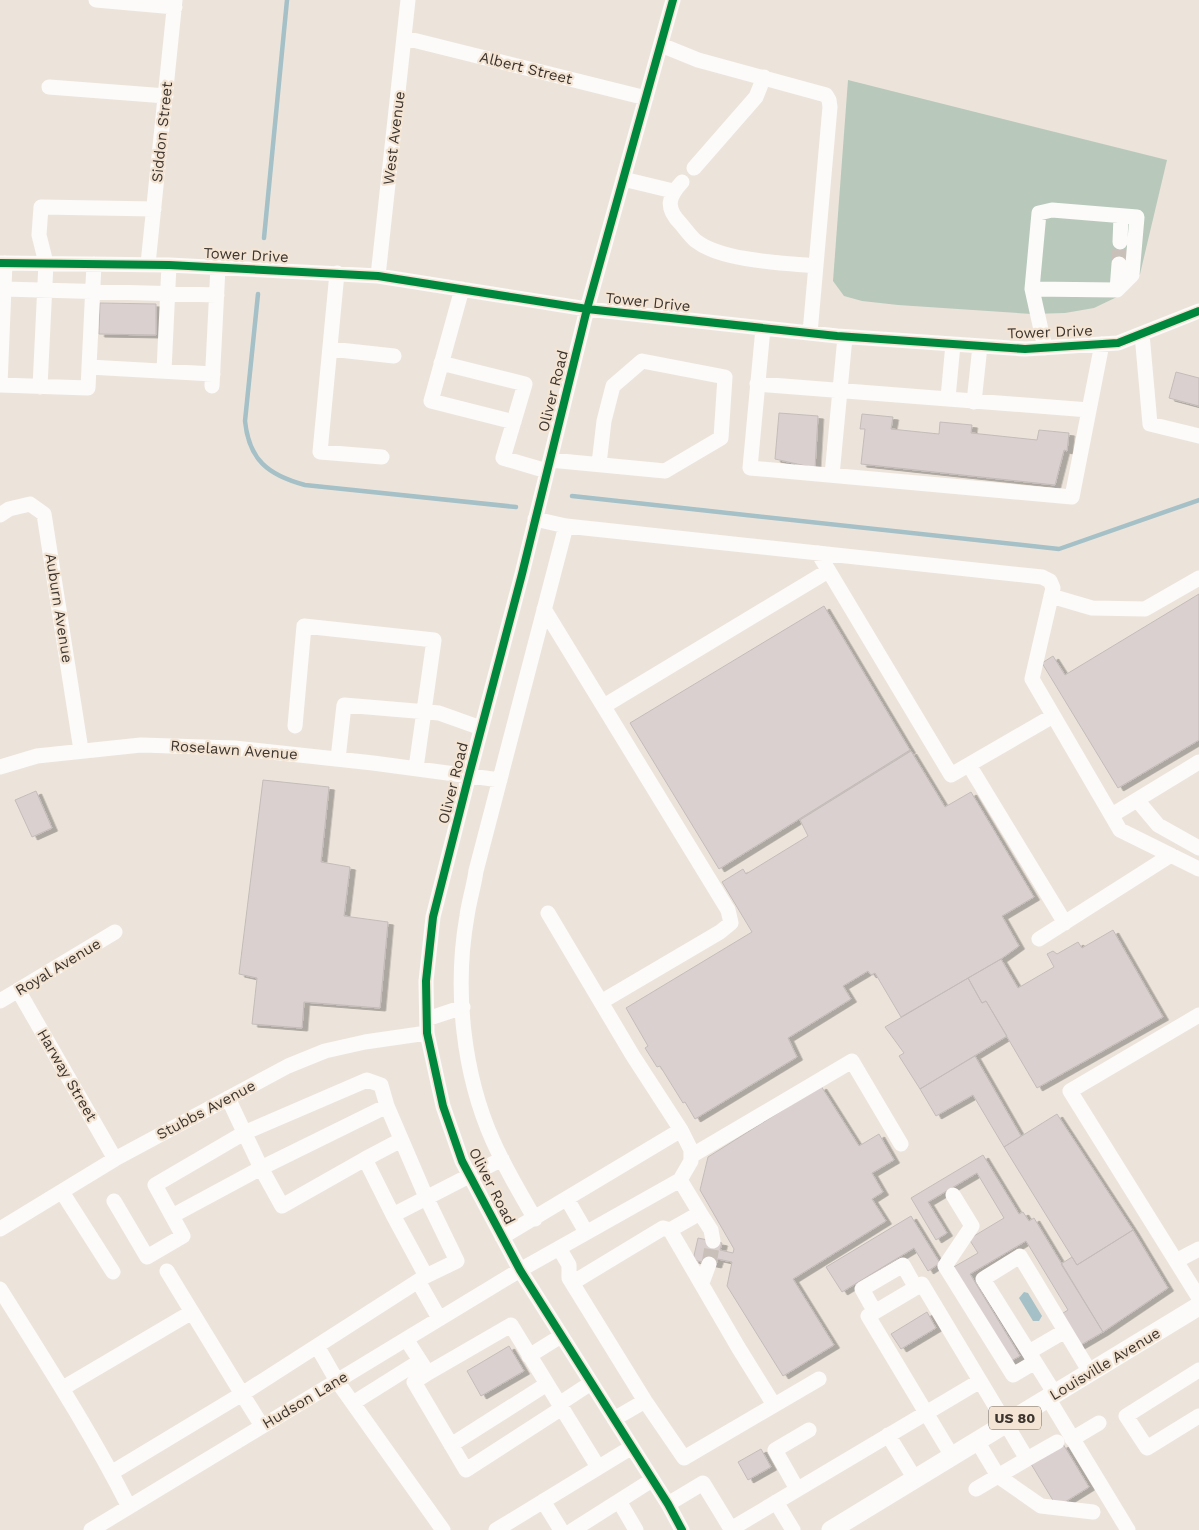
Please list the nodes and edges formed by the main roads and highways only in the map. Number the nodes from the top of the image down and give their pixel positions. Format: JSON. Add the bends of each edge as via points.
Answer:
{"nodes":[{"id":1,"x":1199,"y":1306,"type":"edge"},
{"id":2,"x":840,"y":1527,"type":"edge"}],
"edges":[{"from":1,"to":2,"type":"main road","name":"Louisville Avenue","number":"US 80"}]}
